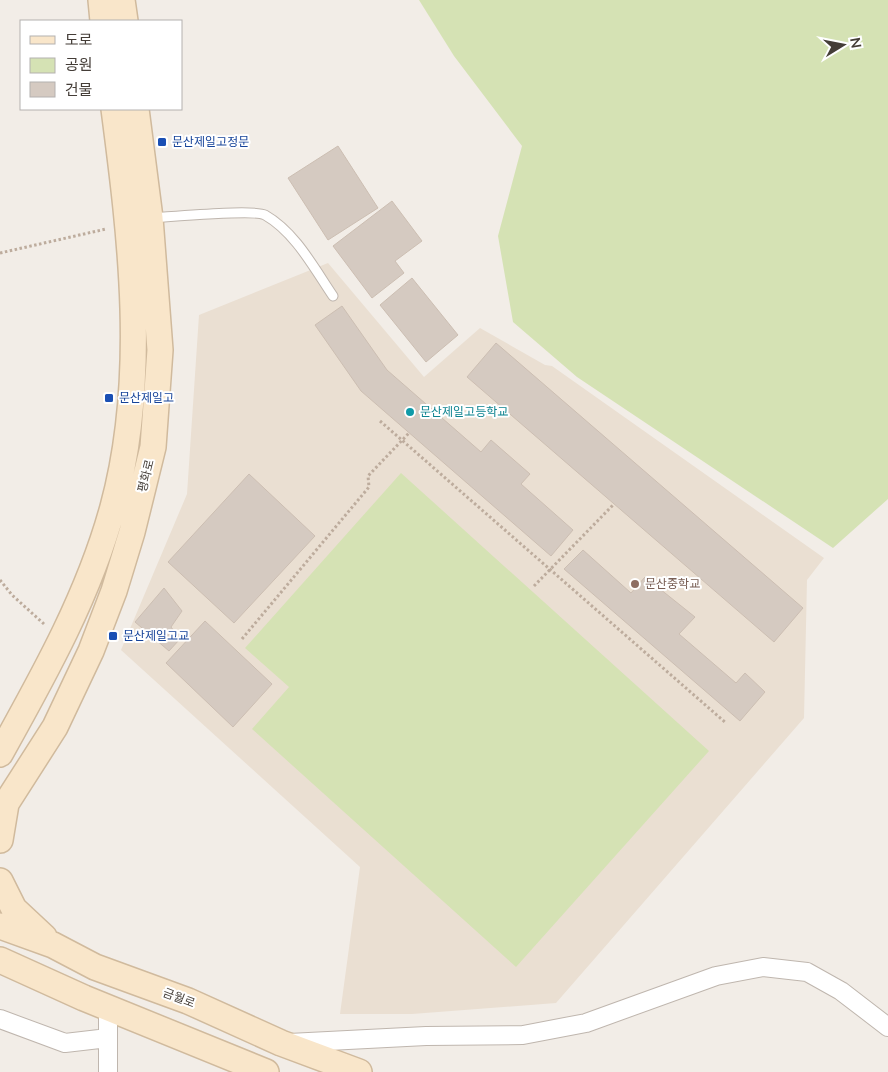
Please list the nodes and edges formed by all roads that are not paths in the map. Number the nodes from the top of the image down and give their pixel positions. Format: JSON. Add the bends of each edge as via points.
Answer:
{"nodes":[{"id":1,"x":100,"y":0,"type":"edge"},
{"id":2,"x":122,"y":0,"type":"edge"},
{"id":3,"x":103,"y":20,"type":"edge"},
{"id":4,"x":125,"y":20,"type":"edge"},
{"id":5,"x":114,"y":110,"type":"edge"},
{"id":6,"x":136,"y":110,"type":"edge"},
{"id":7,"x":139,"y":221,"type":"junction"},
{"id":8,"x":333,"y":296,"type":"dead end"},
{"id":9,"x":0,"y":754,"type":"edge"},
{"id":10,"x":3,"y":809,"type":"edge"},
{"id":11,"x":0,"y":840,"type":"edge"},
{"id":12,"x":0,"y":881,"type":"edge"},
{"id":13,"x":0,"y":926,"type":"edge"},
{"id":14,"x":53,"y":945,"type":"junction"},
{"id":15,"x":0,"y":960,"type":"edge"},
{"id":16,"x":0,"y":971,"type":"edge"},
{"id":17,"x":31,"y":973,"type":"junction"},
{"id":18,"x":108,"y":1008,"type":"junction"},
{"id":19,"x":0,"y":1019,"type":"edge"},
{"id":20,"x":888,"y":1027,"type":"edge"},
{"id":21,"x":108,"y":1038,"type":"junction"},
{"id":22,"x":281,"y":1043,"type":"junction"},
{"id":23,"x":108,"y":1072,"type":"edge"},
{"id":24,"x":266,"y":1072,"type":"edge"},
{"id":25,"x":359,"y":1072,"type":"edge"}],
"edges":[{"from":1,"to":3,"type":"main road"},
{"from":2,"to":4,"type":"main road"},
{"from":5,"to":7,"type":"main road","name":"평화로"},
{"from":6,"to":7,"type":"main road","name":"평화로"},
{"from":7,"to":8,"type":"lane","via":[[231,213],[263,214],[290,236]]},
{"from":7,"to":9,"type":"main road","name":"평화로","via":[[126,445],[113,507],[62,639]]},
{"from":7,"to":10,"type":"main road","name":"평화로","via":[[160,350],[153,447],[135,523],[91,651],[55,727]]},
{"from":10,"to":11,"type":"main road"},
{"from":12,"to":14,"type":"main road","via":[[14,909]]},
{"from":13,"to":14,"type":"main road","name":"금월로"},
{"from":14,"to":22,"type":"main road","name":"금월로","via":[[95,967],[188,1001]]},
{"from":15,"to":17,"type":"main road"},
{"from":16,"to":17,"type":"main road"},
{"from":17,"to":18,"type":"main road"},
{"from":18,"to":21,"type":"street"},
{"from":18,"to":24,"type":"main road"},
{"from":19,"to":21,"type":"street","via":[[65,1043]]},
{"from":20,"to":22,"type":"street","via":[[841,991],[807,972],[763,966],[716,976],[586,1023],[523,1035]]},
{"from":21,"to":23,"type":"street"},
{"from":22,"to":25,"type":"main road","name":"금월로"}]}
